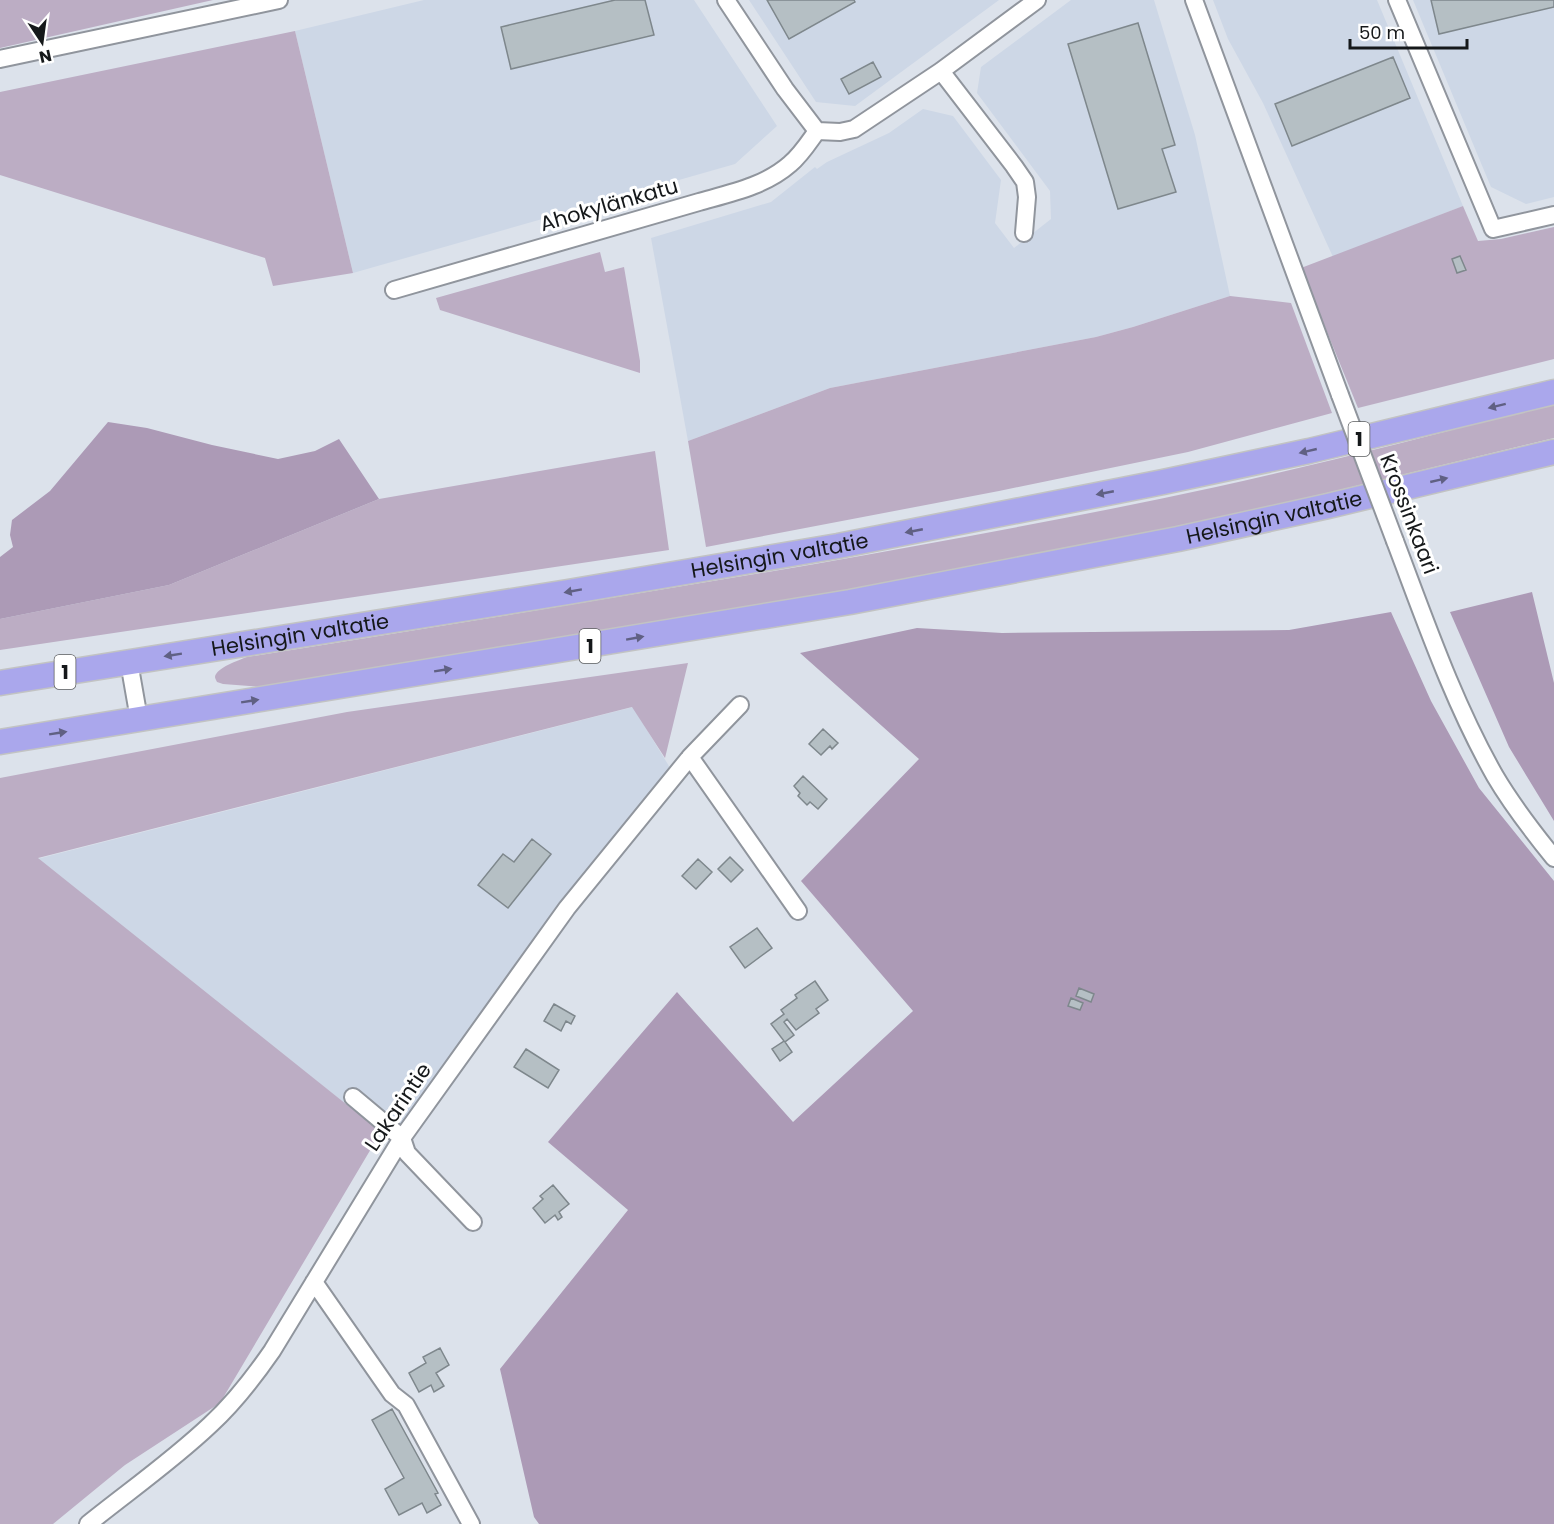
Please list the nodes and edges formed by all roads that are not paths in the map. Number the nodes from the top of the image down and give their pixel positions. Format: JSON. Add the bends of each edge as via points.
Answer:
{"nodes":[{"id":1,"x":279,"y":0,"type":"edge"},
{"id":2,"x":726,"y":0,"type":"edge"},
{"id":3,"x":1037,"y":0,"type":"edge"},
{"id":4,"x":1194,"y":0,"type":"edge"},
{"id":5,"x":1397,"y":0,"type":"edge"},
{"id":6,"x":259,"y":2,"type":"edge"},
{"id":7,"x":0,"y":59,"type":"edge"},
{"id":8,"x":940,"y":71,"type":"junction"},
{"id":9,"x":817,"y":131,"type":"junction"},
{"id":10,"x":1554,"y":215,"type":"edge"},
{"id":11,"x":1024,"y":233,"type":"dead end"},
{"id":12,"x":394,"y":290,"type":"dead end"},
{"id":13,"x":1554,"y":392,"type":"edge"},
{"id":14,"x":1554,"y":453,"type":"edge"},
{"id":15,"x":129,"y":662,"type":"junction"},
{"id":16,"x":0,"y":683,"type":"edge"},
{"id":17,"x":740,"y":705,"type":"dead end"},
{"id":18,"x":139,"y":719,"type":"junction"},
{"id":19,"x":0,"y":742,"type":"edge"},
{"id":20,"x":690,"y":757,"type":"junction"},
{"id":21,"x":1554,"y":858,"type":"edge"},
{"id":22,"x":798,"y":911,"type":"dead end"},
{"id":23,"x":353,"y":1097,"type":"dead end"},
{"id":24,"x":402,"y":1138,"type":"junction"},
{"id":25,"x":473,"y":1222,"type":"dead end"},
{"id":26,"x":314,"y":1282,"type":"junction"},
{"id":27,"x":88,"y":1524,"type":"edge"},
{"id":28,"x":471,"y":1524,"type":"edge"}],
"edges":[{"from":1,"to":6,"type":"street"},
{"from":2,"to":9,"type":"street"},
{"from":3,"to":8,"type":"street"},
{"from":4,"to":21,"type":"street","name":"Krossinkaari","bridge":true,"via":[[1449,681],[1496,777]]},
{"from":5,"to":10,"type":"street","via":[[1493,229]]},
{"from":6,"to":7,"type":"street"},
{"from":8,"to":9,"type":"street","via":[[854,129]]},
{"from":8,"to":11,"type":"street","via":[[1025,182]]},
{"from":9,"to":12,"type":"street","name":"Ahokylänkatu","via":[[791,163],[769,179],[747,188]]},
{"from":13,"to":15,"type":"highway","name":"Helsingin valtatie","number":"1","one_way":true,"via":[[1309,451],[837,546]]},
{"from":18,"to":14,"type":"highway","name":"Helsingin valtatie","number":"1","one_way":true,"via":[[850,602],[1189,536]]},
{"from":15,"to":16,"type":"highway","name":"Helsingin valtatie","number":"1"},
{"from":15,"to":18,"type":"street"},
{"from":17,"to":20,"type":"street","name":"Lakarintie"},
{"from":19,"to":18,"type":"highway","name":"Helsingin valtatie","number":"1","one_way":true},
{"from":20,"to":22,"type":"street"},
{"from":20,"to":24,"type":"street","name":"Lakarintie","via":[[567,908]]},
{"from":23,"to":24,"type":"street"},
{"from":24,"to":25,"type":"street","via":[[407,1153]]},
{"from":24,"to":26,"type":"street","name":"Lakarintie"},
{"from":26,"to":27,"type":"street","name":"Lakarintie","via":[[272,1351],[233,1402],[157,1470]]},
{"from":26,"to":28,"type":"street","via":[[392,1394],[406,1405]]}]}
